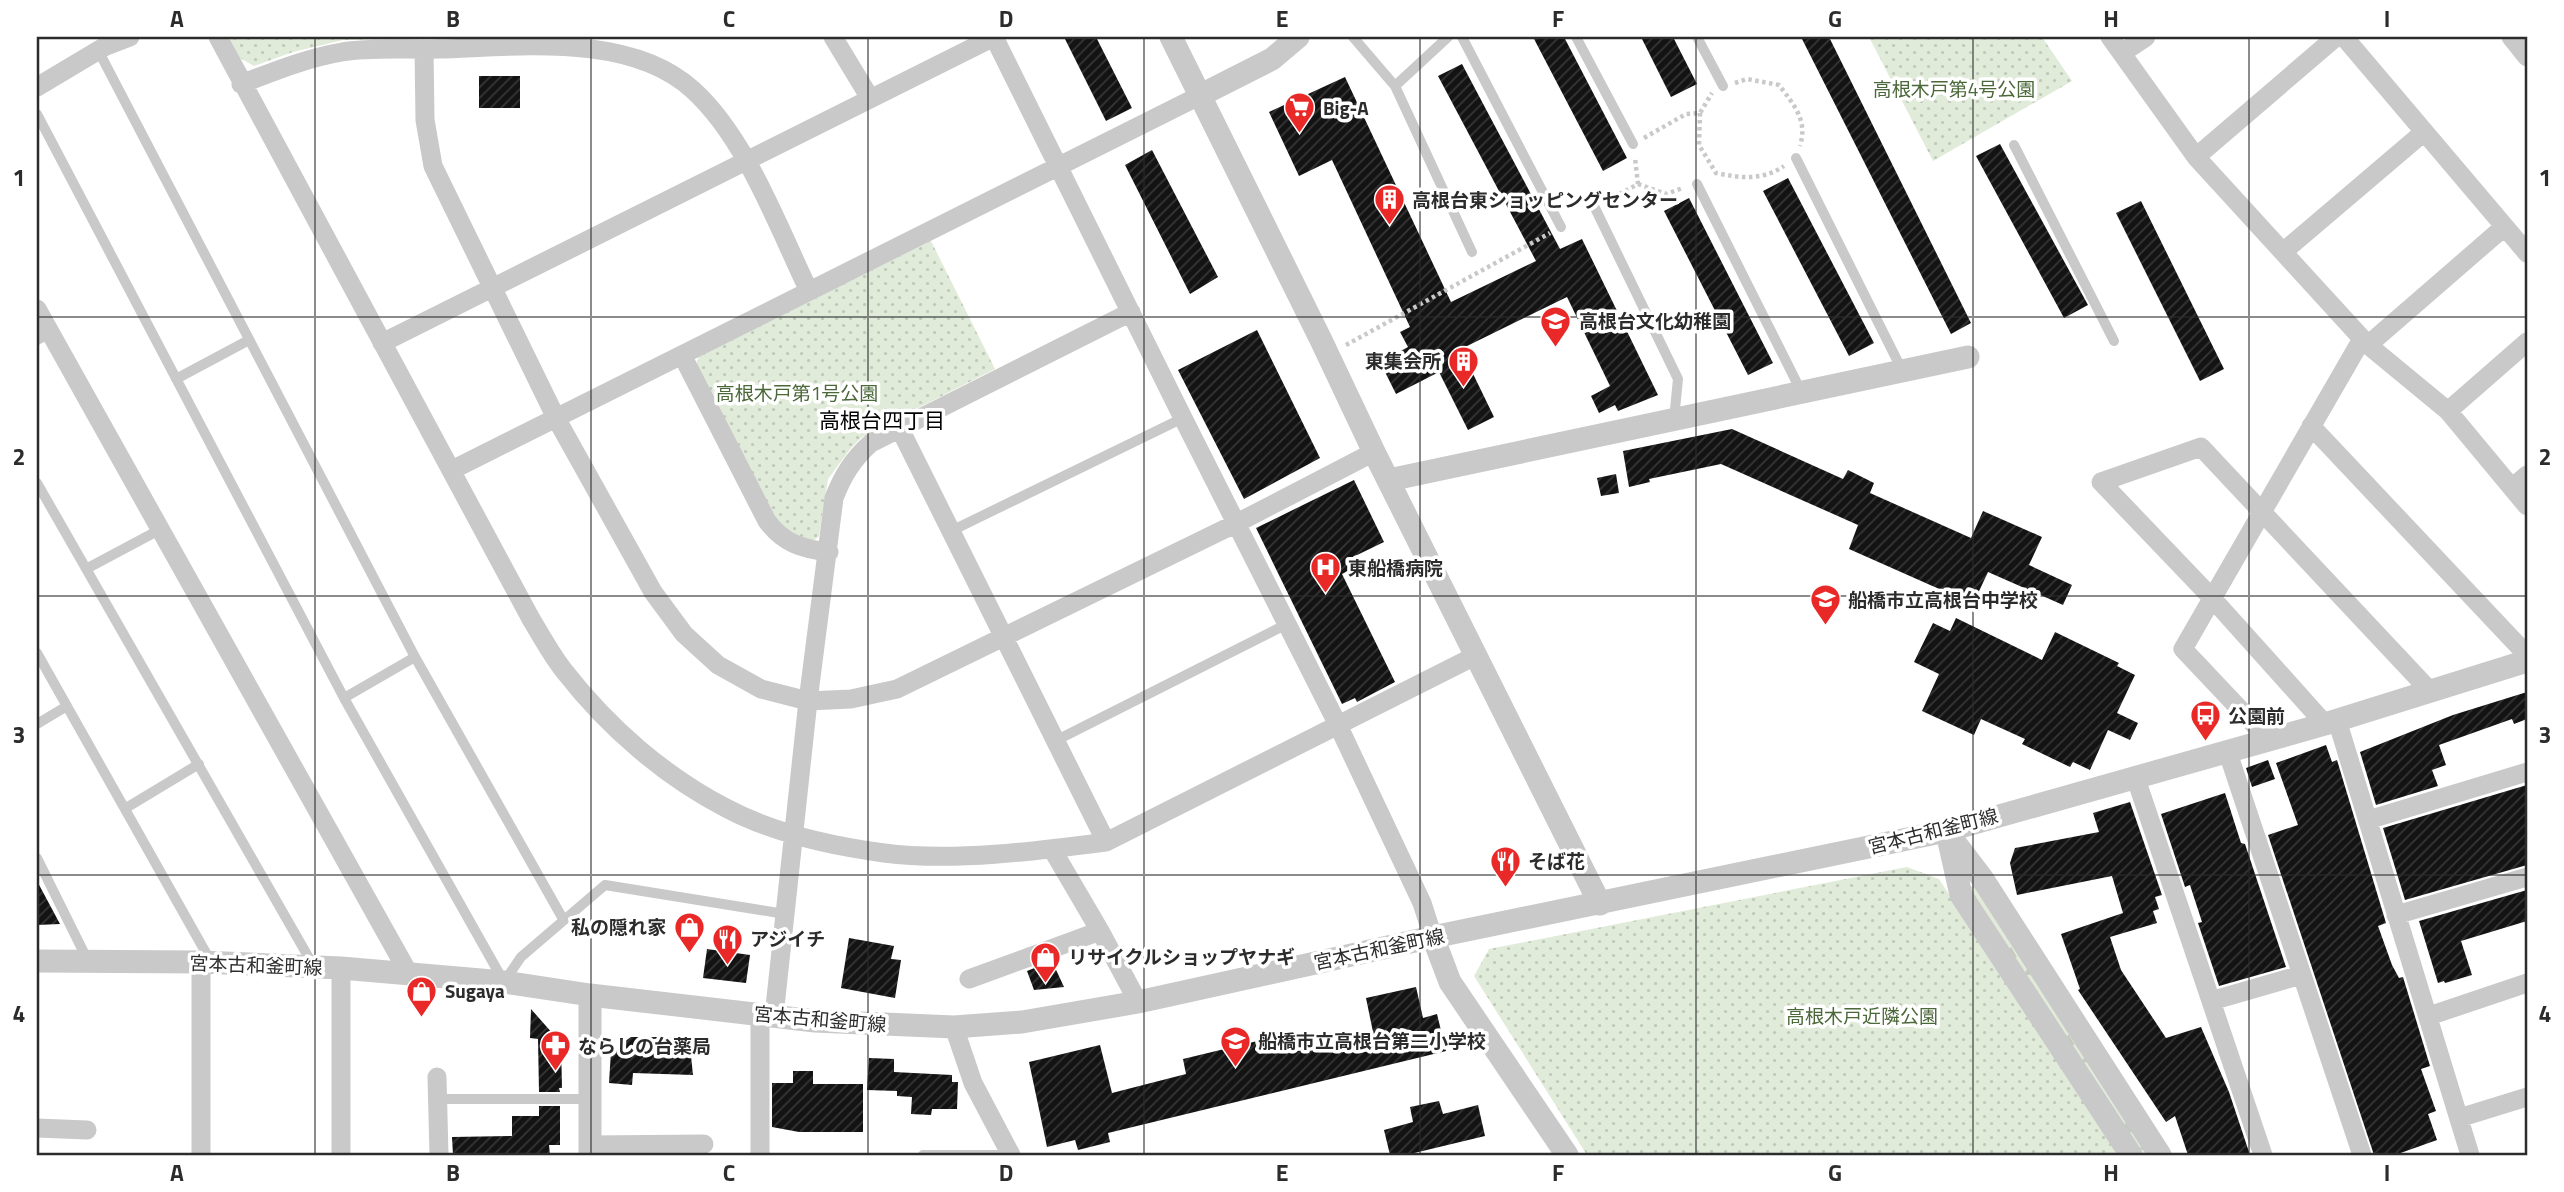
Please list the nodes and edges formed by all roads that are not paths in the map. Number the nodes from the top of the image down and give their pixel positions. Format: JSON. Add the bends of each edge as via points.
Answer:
{"nodes":[{"id":1,"x":130,"y":37,"type":"edge"},
{"id":2,"x":218,"y":37,"type":"edge"},
{"id":3,"x":833,"y":37,"type":"edge"},
{"id":4,"x":994,"y":37,"type":"edge"},
{"id":5,"x":1171,"y":37,"type":"edge"},
{"id":6,"x":1298,"y":37,"type":"edge"},
{"id":7,"x":1353,"y":37,"type":"edge"},
{"id":8,"x":1448,"y":37,"type":"edge"},
{"id":9,"x":1462,"y":37,"type":"edge"},
{"id":10,"x":1576,"y":37,"type":"edge"},
{"id":11,"x":1697,"y":37,"type":"edge"},
{"id":12,"x":2110,"y":37,"type":"edge"},
{"id":13,"x":2146,"y":37,"type":"edge"},
{"id":14,"x":2336,"y":37,"type":"edge"},
{"id":15,"x":2344,"y":37,"type":"edge"},
{"id":16,"x":2511,"y":37,"type":"edge"},
{"id":17,"x":499,"y":42,"type":"edge"},
{"id":18,"x":424,"y":49,"type":"junction"},
{"id":19,"x":98,"y":50,"type":"junction"},
{"id":20,"x":2122,"y":53,"type":"junction"},
{"id":21,"x":2527,"y":57,"type":"edge"},
{"id":22,"x":242,"y":84,"type":"junction"},
{"id":23,"x":1395,"y":86,"type":"junction"},
{"id":24,"x":1723,"y":86,"type":"road end"},
{"id":25,"x":37,"y":87,"type":"edge"},
{"id":26,"x":1201,"y":95,"type":"junction"},
{"id":27,"x":870,"y":97,"type":"junction"},
{"id":28,"x":37,"y":114,"type":"edge"},
{"id":29,"x":2424,"y":132,"type":"junction"},
{"id":30,"x":1633,"y":144,"type":"road end"},
{"id":31,"x":2014,"y":145,"type":"dead end"},
{"id":32,"x":2196,"y":157,"type":"junction"},
{"id":33,"x":1796,"y":158,"type":"road end"},
{"id":34,"x":746,"y":160,"type":"junction"},
{"id":35,"x":1059,"y":166,"type":"junction"},
{"id":36,"x":1697,"y":184,"type":"road end"},
{"id":37,"x":1595,"y":208,"type":"road end"},
{"id":38,"x":1561,"y":227,"type":"road end"},
{"id":39,"x":2504,"y":227,"type":"junction"},
{"id":40,"x":1472,"y":252,"type":"dead end"},
{"id":41,"x":2283,"y":252,"type":"junction"},
{"id":42,"x":2527,"y":253,"type":"edge"},
{"id":43,"x":492,"y":287,"type":"junction"},
{"id":44,"x":809,"y":290,"type":"junction"},
{"id":45,"x":37,"y":309,"type":"edge"},
{"id":46,"x":1131,"y":312,"type":"junction"},
{"id":47,"x":43,"y":336,"type":"edge"},
{"id":48,"x":249,"y":340,"type":"junction"},
{"id":49,"x":2114,"y":341,"type":"dead end"},
{"id":50,"x":382,"y":342,"type":"junction"},
{"id":51,"x":2365,"y":342,"type":"junction"},
{"id":52,"x":2527,"y":342,"type":"edge"},
{"id":53,"x":682,"y":355,"type":"junction"},
{"id":54,"x":1968,"y":358,"type":"dead end"},
{"id":55,"x":1903,"y":372,"type":"junction"},
{"id":56,"x":176,"y":379,"type":"junction"},
{"id":57,"x":1802,"y":393,"type":"junction"},
{"id":58,"x":2448,"y":411,"type":"junction"},
{"id":59,"x":556,"y":418,"type":"junction"},
{"id":60,"x":1183,"y":418,"type":"junction"},
{"id":61,"x":1674,"y":420,"type":"junction"},
{"id":62,"x":2311,"y":426,"type":"junction"},
{"id":63,"x":901,"y":429,"type":"junction"},
{"id":64,"x":1374,"y":452,"type":"junction"},
{"id":65,"x":452,"y":470,"type":"junction"},
{"id":66,"x":2527,"y":475,"type":"edge"},
{"id":67,"x":1389,"y":480,"type":"junction"},
{"id":68,"x":37,"y":483,"type":"edge"},
{"id":69,"x":2512,"y":488,"type":"junction"},
{"id":70,"x":2527,"y":506,"type":"edge"},
{"id":71,"x":2261,"y":512,"type":"junction"},
{"id":72,"x":1237,"y":523,"type":"junction"},
{"id":73,"x":161,"y":529,"type":"junction"},
{"id":74,"x":951,"y":531,"type":"junction"},
{"id":75,"x":828,"y":552,"type":"junction"},
{"id":76,"x":86,"y":569,"type":"junction"},
{"id":77,"x":2211,"y":597,"type":"junction"},
{"id":78,"x":1287,"y":624,"type":"junction"},
{"id":79,"x":1003,"y":636,"type":"junction"},
{"id":80,"x":37,"y":653,"type":"edge"},
{"id":81,"x":2527,"y":655,"type":"edge"},
{"id":82,"x":1475,"y":656,"type":"junction"},
{"id":83,"x":415,"y":657,"type":"junction"},
{"id":84,"x":2527,"y":661,"type":"edge"},
{"id":85,"x":2431,"y":692,"type":"junction"},
{"id":86,"x":344,"y":698,"type":"junction"},
{"id":87,"x":808,"y":701,"type":"junction"},
{"id":88,"x":68,"y":706,"type":"junction"},
{"id":89,"x":2331,"y":722,"type":"junction"},
{"id":90,"x":37,"y":724,"type":"edge"},
{"id":91,"x":1338,"y":725,"type":"junction"},
{"id":92,"x":2269,"y":739,"type":"junction"},
{"id":93,"x":1055,"y":741,"type":"junction"},
{"id":94,"x":2227,"y":750,"type":"junction"},
{"id":95,"x":199,"y":764,"type":"junction"},
{"id":96,"x":2527,"y":772,"type":"edge"},
{"id":97,"x":2135,"y":776,"type":"junction"},
{"id":98,"x":125,"y":808,"type":"junction"},
{"id":99,"x":2368,"y":820,"type":"junction"},
{"id":100,"x":1946,"y":831,"type":"junction"},
{"id":101,"x":793,"y":835,"type":"junction"},
{"id":102,"x":1106,"y":842,"type":"junction"},
{"id":103,"x":1052,"y":849,"type":"junction"},
{"id":104,"x":37,"y":858,"type":"edge"},
{"id":105,"x":2527,"y":877,"type":"edge"},
{"id":106,"x":1600,"y":904,"type":"junction"},
{"id":107,"x":785,"y":914,"type":"junction"},
{"id":108,"x":2396,"y":915,"type":"junction"},
{"id":109,"x":563,"y":919,"type":"junction"},
{"id":110,"x":1100,"y":931,"type":"junction"},
{"id":111,"x":1433,"y":937,"type":"junction"},
{"id":112,"x":37,"y":961,"type":"edge"},
{"id":113,"x":88,"y":961,"type":"junction"},
{"id":114,"x":206,"y":962,"type":"junction"},
{"id":115,"x":314,"y":967,"type":"junction"},
{"id":116,"x":341,"y":968,"type":"junction"},
{"id":117,"x":409,"y":974,"type":"junction"},
{"id":118,"x":2301,"y":975,"type":"junction"},
{"id":119,"x":970,"y":979,"type":"dead end"},
{"id":120,"x":504,"y":982,"type":"junction"},
{"id":121,"x":2527,"y":983,"type":"edge"},
{"id":122,"x":590,"y":995,"type":"junction"},
{"id":123,"x":2211,"y":1001,"type":"junction"},
{"id":124,"x":1138,"y":1002,"type":"junction"},
{"id":125,"x":766,"y":1015,"type":"junction"},
{"id":126,"x":2428,"y":1016,"type":"junction"},
{"id":127,"x":954,"y":1027,"type":"junction"},
{"id":128,"x":437,"y":1077,"type":"dead end"},
{"id":129,"x":2527,"y":1097,"type":"edge"},
{"id":130,"x":439,"y":1099,"type":"junction"},
{"id":131,"x":590,"y":1100,"type":"junction"},
{"id":132,"x":2459,"y":1118,"type":"junction"},
{"id":133,"x":37,"y":1128,"type":"edge"},
{"id":134,"x":87,"y":1130,"type":"dead end"},
{"id":135,"x":704,"y":1144,"type":"dead end"},
{"id":136,"x":590,"y":1150,"type":"edge"},
{"id":137,"x":201,"y":1155,"type":"edge"},
{"id":138,"x":341,"y":1155,"type":"edge"},
{"id":139,"x":439,"y":1155,"type":"edge"},
{"id":140,"x":760,"y":1155,"type":"edge"},
{"id":141,"x":923,"y":1155,"type":"edge"},
{"id":142,"x":1011,"y":1155,"type":"edge"},
{"id":143,"x":1567,"y":1155,"type":"edge"},
{"id":144,"x":2131,"y":1155,"type":"edge"},
{"id":145,"x":2160,"y":1155,"type":"edge"},
{"id":146,"x":2263,"y":1155,"type":"edge"},
{"id":147,"x":2362,"y":1155,"type":"edge"},
{"id":148,"x":2470,"y":1155,"type":"edge"}],
"edges":[{"from":1,"to":19,"type":"street"},
{"from":2,"to":22,"type":"street"},
{"from":3,"to":27,"type":"street"},
{"from":4,"to":27,"type":"street"},
{"from":4,"to":35,"type":"street"},
{"from":5,"to":26,"type":"street"},
{"from":6,"to":26,"type":"street","via":[[1272,59]]},
{"from":7,"to":23,"type":"lane"},
{"from":8,"to":23,"type":"lane"},
{"from":9,"to":38,"type":"lane"},
{"from":10,"to":30,"type":"lane"},
{"from":11,"to":24,"type":"lane"},
{"from":12,"to":20,"type":"street"},
{"from":13,"to":20,"type":"street"},
{"from":14,"to":32,"type":"street"},
{"from":15,"to":29,"type":"street"},
{"from":16,"to":21,"type":"street"},
{"from":17,"to":18,"type":"street"},
{"from":17,"to":34,"type":"street","via":[[616,52],[677,76],[720,120]]},
{"from":18,"to":22,"type":"street","via":[[344,51],[292,64]]},
{"from":18,"to":43,"type":"street","via":[[425,120],[433,166]]},
{"from":19,"to":25,"type":"street"},
{"from":19,"to":48,"type":"lane"},
{"from":20,"to":32,"type":"street"},
{"from":22,"to":50,"type":"street"},
{"from":23,"to":40,"type":"lane"},
{"from":26,"to":35,"type":"street"},
{"from":26,"to":64,"type":"street"},
{"from":27,"to":34,"type":"street"},
{"from":28,"to":56,"type":"lane"},
{"from":29,"to":39,"type":"street"},
{"from":29,"to":41,"type":"street"},
{"from":31,"to":49,"type":"lane"},
{"from":32,"to":41,"type":"street"},
{"from":33,"to":55,"type":"lane"},
{"from":34,"to":43,"type":"street"},
{"from":34,"to":44,"type":"street"},
{"from":35,"to":44,"type":"street"},
{"from":35,"to":46,"type":"street"},
{"from":36,"to":57,"type":"lane"},
{"from":37,"to":61,"type":"lane","via":[[1678,379]]},
{"from":39,"to":42,"type":"street"},
{"from":39,"to":51,"type":"street"},
{"from":41,"to":51,"type":"street"},
{"from":43,"to":50,"type":"street"},
{"from":43,"to":59,"type":"street"},
{"from":44,"to":53,"type":"street"},
{"from":45,"to":47,"type":"street"},
{"from":46,"to":60,"type":"street"},
{"from":46,"to":63,"type":"street"},
{"from":47,"to":73,"type":"street"},
{"from":48,"to":56,"type":"lane"},
{"from":48,"to":83,"type":"lane"},
{"from":50,"to":65,"type":"street"},
{"from":51,"to":58,"type":"street"},
{"from":51,"to":62,"type":"street"},
{"from":52,"to":58,"type":"street"},
{"from":53,"to":59,"type":"street"},
{"from":53,"to":75,"type":"street","via":[[767,521],[792,544]]},
{"from":54,"to":55,"type":"street"},
{"from":55,"to":57,"type":"street"},
{"from":56,"to":86,"type":"lane"},
{"from":57,"to":61,"type":"street"},
{"from":58,"to":69,"type":"street"},
{"from":59,"to":65,"type":"street"},
{"from":59,"to":87,"type":"street","via":[[653,592],[684,634],[718,665],[761,689]]},
{"from":60,"to":72,"type":"street"},
{"from":60,"to":74,"type":"lane"},
{"from":61,"to":67,"type":"street"},
{"from":62,"to":71,"type":"street"},
{"from":62,"to":81,"type":"street"},
{"from":63,"to":74,"type":"street"},
{"from":63,"to":75,"type":"street","via":[[871,443],[849,466],[834,498]]},
{"from":64,"to":67,"type":"street"},
{"from":64,"to":72,"type":"street"},
{"from":65,"to":101,"type":"street","via":[[531,619],[564,671],[611,725],[667,770],[727,809]]},
{"from":66,"to":69,"type":"street"},
{"from":67,"to":82,"type":"street"},
{"from":68,"to":76,"type":"lane"},
{"from":69,"to":70,"type":"street"},
{"from":71,"to":77,"type":"street"},
{"from":71,"to":77,"type":"street","via":[[2201,447],[2101,482]]},
{"from":71,"to":85,"type":"street"},
{"from":72,"to":78,"type":"street"},
{"from":72,"to":79,"type":"street"},
{"from":73,"to":76,"type":"lane"},
{"from":73,"to":117,"type":"street"},
{"from":74,"to":79,"type":"street"},
{"from":75,"to":87,"type":"street"},
{"from":76,"to":95,"type":"lane"},
{"from":77,"to":89,"type":"street"},
{"from":77,"to":92,"type":"street","via":[[2183,649]]},
{"from":78,"to":91,"type":"street"},
{"from":78,"to":93,"type":"lane"},
{"from":79,"to":87,"type":"street","via":[[897,689],[851,699]]},
{"from":79,"to":93,"type":"street"},
{"from":80,"to":88,"type":"lane"},
{"from":82,"to":91,"type":"street"},
{"from":82,"to":106,"type":"street"},
{"from":83,"to":86,"type":"lane"},
{"from":83,"to":109,"type":"lane"},
{"from":84,"to":85,"type":"street","name":"宮本古和釜町線"},
{"from":85,"to":89,"type":"street","name":"宮本古和釜町線"},
{"from":86,"to":120,"type":"lane"},
{"from":87,"to":101,"type":"street"},
{"from":88,"to":90,"type":"lane"},
{"from":88,"to":98,"type":"lane"},
{"from":89,"to":92,"type":"street","name":"宮本古和釜町線"},
{"from":89,"to":99,"type":"street"},
{"from":91,"to":102,"type":"street"},
{"from":91,"to":111,"type":"street","via":[[1422,903]]},
{"from":92,"to":94,"type":"street","name":"宮本古和釜町線"},
{"from":93,"to":102,"type":"street"},
{"from":94,"to":97,"type":"street","name":"宮本古和釜町線"},
{"from":94,"to":118,"type":"street"},
{"from":95,"to":98,"type":"lane"},
{"from":95,"to":115,"type":"lane"},
{"from":96,"to":99,"type":"street"},
{"from":97,"to":100,"type":"street","name":"宮本古和釜町線"},
{"from":97,"to":123,"type":"street"},
{"from":98,"to":114,"type":"lane"},
{"from":99,"to":108,"type":"street"},
{"from":100,"to":106,"type":"street","name":"宮本古和釜町線"},
{"from":100,"to":144,"type":"street","via":[[1961,895]]},
{"from":100,"to":145,"type":"street","via":[[1982,878]]},
{"from":101,"to":103,"type":"street","via":[[884,853],[964,855]]},
{"from":101,"to":107,"type":"street"},
{"from":102,"to":103,"type":"street"},
{"from":103,"to":110,"type":"street"},
{"from":104,"to":113,"type":"lane"},
{"from":105,"to":108,"type":"street"},
{"from":106,"to":111,"type":"street","name":"宮本古和釜町線"},
{"from":107,"to":109,"type":"lane","via":[[605,885]]},
{"from":107,"to":125,"type":"street"},
{"from":108,"to":126,"type":"street"},
{"from":109,"to":120,"type":"lane","via":[[521,957]]},
{"from":110,"to":119,"type":"street"},
{"from":110,"to":124,"type":"street"},
{"from":111,"to":124,"type":"street","name":"宮本古和釜町線"},
{"from":111,"to":143,"type":"street","via":[[1450,982]]},
{"from":112,"to":113,"type":"street","name":"宮本古和釜町線"},
{"from":113,"to":114,"type":"street","name":"宮本古和釜町線"},
{"from":114,"to":115,"type":"street","name":"宮本古和釜町線"},
{"from":114,"to":137,"type":"street"},
{"from":115,"to":116,"type":"street","name":"宮本古和釜町線"},
{"from":116,"to":117,"type":"street","name":"宮本古和釜町線"},
{"from":116,"to":138,"type":"street"},
{"from":117,"to":120,"type":"street","name":"宮本古和釜町線"},
{"from":118,"to":123,"type":"street"},
{"from":118,"to":147,"type":"street"},
{"from":120,"to":122,"type":"street","name":"宮本古和釜町線"},
{"from":121,"to":126,"type":"street"},
{"from":122,"to":125,"type":"street","name":"宮本古和釜町線"},
{"from":122,"to":131,"type":"street"},
{"from":123,"to":146,"type":"street"},
{"from":124,"to":127,"type":"street","name":"宮本古和釜町線","via":[[1022,1022]]},
{"from":125,"to":127,"type":"street","name":"宮本古和釜町線"},
{"from":125,"to":140,"type":"street"},
{"from":126,"to":132,"type":"street"},
{"from":127,"to":142,"type":"street","via":[[973,1083]]},
{"from":128,"to":130,"type":"street"},
{"from":129,"to":132,"type":"street"},
{"from":130,"to":131,"type":"lane"},
{"from":130,"to":139,"type":"street"},
{"from":131,"to":136,"type":"street"},
{"from":132,"to":148,"type":"street"},
{"from":133,"to":134,"type":"street"},
{"from":135,"to":136,"type":"street"},
{"from":141,"to":142,"type":"lane"}]}
